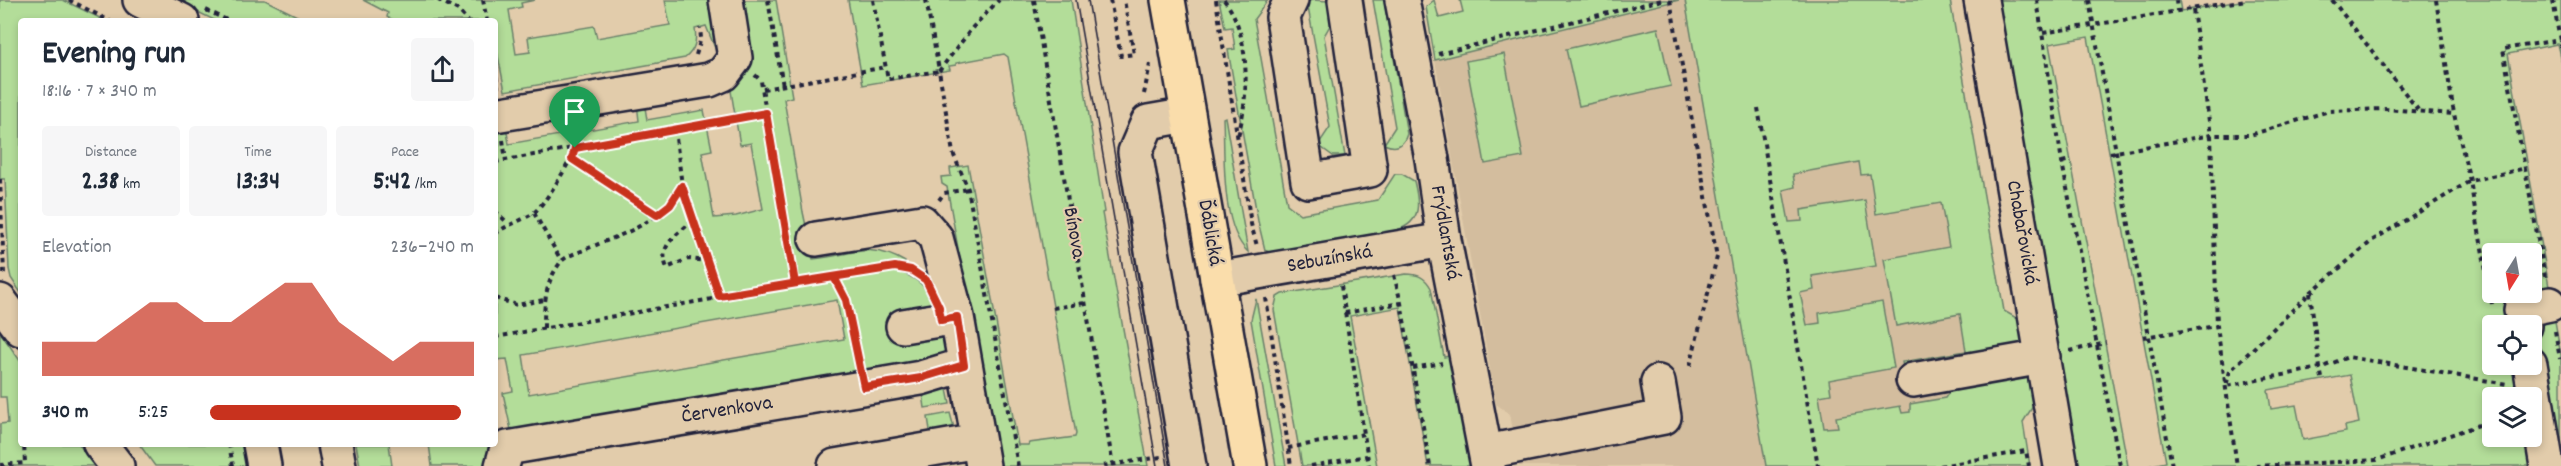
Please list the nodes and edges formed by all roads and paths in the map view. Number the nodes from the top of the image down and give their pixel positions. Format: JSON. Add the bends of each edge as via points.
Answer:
{"nodes":[{"id":1,"x":69,"y":0,"type":"edge"},
{"id":2,"x":140,"y":0,"type":"edge"},
{"id":3,"x":438,"y":0,"type":"edge"},
{"id":4,"x":483,"y":0,"type":"edge"},
{"id":5,"x":726,"y":0,"type":"edge"},
{"id":6,"x":768,"y":0,"type":"edge"},
{"id":7,"x":873,"y":0,"type":"edge"},
{"id":8,"x":926,"y":0,"type":"edge"},
{"id":9,"x":999,"y":0,"type":"edge"},
{"id":10,"x":1034,"y":0,"type":"edge"},
{"id":11,"x":1110,"y":0,"type":"edge"},
{"id":12,"x":1124,"y":0,"type":"edge"},
{"id":13,"x":1168,"y":0,"type":"edge"},
{"id":14,"x":1216,"y":0,"type":"edge"},
{"id":15,"x":1224,"y":0,"type":"edge"},
{"id":16,"x":1291,"y":0,"type":"edge"},
{"id":17,"x":1345,"y":0,"type":"edge"},
{"id":18,"x":1402,"y":0,"type":"edge"},
{"id":19,"x":1662,"y":0,"type":"edge"},
{"id":20,"x":1670,"y":0,"type":"edge"},
{"id":21,"x":1981,"y":0,"type":"edge"},
{"id":22,"x":2037,"y":0,"type":"edge"},
{"id":23,"x":2089,"y":0,"type":"edge"},
{"id":24,"x":2176,"y":0,"type":"edge"},
{"id":25,"x":2246,"y":0,"type":"edge"},
{"id":26,"x":2332,"y":0,"type":"edge"},
{"id":27,"x":2436,"y":0,"type":"edge"},
{"id":28,"x":2553,"y":0,"type":"edge"},
{"id":29,"x":2193,"y":10,"type":"junction"},
{"id":30,"x":2177,"y":11,"type":"junction"},
{"id":31,"x":104,"y":18,"type":"edge"},
{"id":32,"x":176,"y":18,"type":"edge"},
{"id":33,"x":465,"y":18,"type":"edge"},
{"id":34,"x":486,"y":18,"type":"edge"},
{"id":35,"x":2093,"y":26,"type":"junction"},
{"id":36,"x":2043,"y":33,"type":"junction"},
{"id":37,"x":2560,"y":40,"type":"edge"},
{"id":38,"x":2561,"y":47,"type":"edge"},
{"id":39,"x":1152,"y":56,"type":"dead end"},
{"id":40,"x":1431,"y":56,"type":"dead end"},
{"id":41,"x":735,"y":58,"type":"junction"},
{"id":42,"x":886,"y":67,"type":"junction"},
{"id":43,"x":939,"y":71,"type":"junction"},
{"id":44,"x":783,"y":86,"type":"junction"},
{"id":45,"x":763,"y":89,"type":"junction"},
{"id":46,"x":1758,"y":108,"type":"dead end"},
{"id":47,"x":2419,"y":112,"type":"junction"},
{"id":48,"x":766,"y":113,"type":"junction"},
{"id":49,"x":2454,"y":114,"type":"junction"},
{"id":50,"x":498,"y":115,"type":"edge"},
{"id":51,"x":1188,"y":115,"type":"junction"},
{"id":52,"x":1148,"y":122,"type":"junction"},
{"id":53,"x":675,"y":130,"type":"junction"},
{"id":54,"x":2211,"y":135,"type":"junction"},
{"id":55,"x":1237,"y":139,"type":"junction"},
{"id":56,"x":575,"y":148,"type":"junction"},
{"id":57,"x":2116,"y":152,"type":"junction"},
{"id":58,"x":2110,"y":153,"type":"dead end"},
{"id":59,"x":572,"y":159,"type":"junction"},
{"id":60,"x":2071,"y":160,"type":"dead end"},
{"id":61,"x":498,"y":161,"type":"edge"},
{"id":62,"x":2062,"y":162,"type":"junction"},
{"id":63,"x":2526,"y":168,"type":"junction"},
{"id":64,"x":0,"y":179,"type":"edge"},
{"id":65,"x":2470,"y":181,"type":"junction"},
{"id":66,"x":682,"y":186,"type":"junction"},
{"id":67,"x":534,"y":213,"type":"junction"},
{"id":68,"x":498,"y":214,"type":"edge"},
{"id":69,"x":657,"y":215,"type":"junction"},
{"id":70,"x":693,"y":220,"type":"junction"},
{"id":71,"x":508,"y":223,"type":"junction"},
{"id":72,"x":498,"y":231,"type":"edge"},
{"id":73,"x":1443,"y":240,"type":"junction"},
{"id":74,"x":798,"y":242,"type":"junction"},
{"id":75,"x":561,"y":260,"type":"junction"},
{"id":76,"x":708,"y":261,"type":"junction"},
{"id":77,"x":1393,"y":271,"type":"dead end"},
{"id":78,"x":919,"y":275,"type":"dead end"},
{"id":79,"x":834,"y":277,"type":"junction"},
{"id":80,"x":1217,"y":279,"type":"junction"},
{"id":81,"x":1340,"y":279,"type":"dead end"},
{"id":82,"x":795,"y":283,"type":"junction"},
{"id":83,"x":1266,"y":290,"type":"junction"},
{"id":84,"x":5,"y":292,"type":"edge"},
{"id":85,"x":2310,"y":293,"type":"junction"},
{"id":86,"x":719,"y":296,"type":"junction"},
{"id":87,"x":498,"y":299,"type":"edge"},
{"id":88,"x":544,"y":300,"type":"junction"},
{"id":89,"x":1085,"y":303,"type":"junction"},
{"id":90,"x":1401,"y":303,"type":"junction"},
{"id":91,"x":2550,"y":304,"type":"junction"},
{"id":92,"x":1053,"y":308,"type":"dead end"},
{"id":93,"x":1346,"y":313,"type":"junction"},
{"id":94,"x":2508,"y":315,"type":"edge"},
{"id":95,"x":2515,"y":315,"type":"edge"},
{"id":96,"x":957,"y":317,"type":"junction"},
{"id":97,"x":18,"y":322,"type":"edge"},
{"id":98,"x":903,"y":326,"type":"dead end"},
{"id":99,"x":2217,"y":326,"type":"junction"},
{"id":100,"x":544,"y":328,"type":"junction"},
{"id":101,"x":498,"y":336,"type":"edge"},
{"id":102,"x":2149,"y":336,"type":"junction"},
{"id":103,"x":2143,"y":337,"type":"dead end"},
{"id":104,"x":2106,"y":343,"type":"dead end"},
{"id":105,"x":2097,"y":345,"type":"junction"},
{"id":106,"x":2043,"y":357,"type":"junction"},
{"id":107,"x":1448,"y":362,"type":"dead end"},
{"id":108,"x":964,"y":365,"type":"junction"},
{"id":109,"x":2561,"y":366,"type":"edge"},
{"id":110,"x":1413,"y":368,"type":"junction"},
{"id":111,"x":2320,"y":368,"type":"junction"},
{"id":112,"x":1689,"y":370,"type":"dead end"},
{"id":113,"x":2482,"y":370,"type":"edge"},
{"id":114,"x":2518,"y":375,"type":"edge"},
{"id":115,"x":2322,"y":378,"type":"dead end"},
{"id":116,"x":1913,"y":380,"type":"dead end"},
{"id":117,"x":1658,"y":382,"type":"dead end"},
{"id":118,"x":2226,"y":386,"type":"junction"},
{"id":119,"x":864,"y":387,"type":"junction"},
{"id":120,"x":2482,"y":424,"type":"edge"},
{"id":121,"x":1364,"y":434,"type":"junction"},
{"id":122,"x":24,"y":447,"type":"edge"},
{"id":123,"x":102,"y":447,"type":"edge"},
{"id":124,"x":230,"y":447,"type":"edge"},
{"id":125,"x":261,"y":447,"type":"edge"},
{"id":126,"x":336,"y":447,"type":"edge"},
{"id":127,"x":1288,"y":447,"type":"junction"},
{"id":128,"x":981,"y":453,"type":"edge"},
{"id":129,"x":1367,"y":456,"type":"junction"},
{"id":130,"x":1487,"y":459,"type":"edge"},
{"id":131,"x":2377,"y":460,"type":"junction"},
{"id":132,"x":0,"y":465,"type":"edge"},
{"id":133,"x":117,"y":466,"type":"edge"},
{"id":134,"x":233,"y":466,"type":"edge"},
{"id":135,"x":264,"y":466,"type":"edge"},
{"id":136,"x":339,"y":466,"type":"edge"},
{"id":137,"x":502,"y":466,"type":"edge"},
{"id":138,"x":835,"y":466,"type":"edge"},
{"id":139,"x":1018,"y":466,"type":"edge"},
{"id":140,"x":1113,"y":466,"type":"edge"},
{"id":141,"x":1189,"y":466,"type":"edge"},
{"id":142,"x":1250,"y":466,"type":"edge"},
{"id":143,"x":1292,"y":466,"type":"edge"},
{"id":144,"x":1311,"y":466,"type":"edge"},
{"id":145,"x":1369,"y":466,"type":"edge"},
{"id":146,"x":1430,"y":466,"type":"edge"},
{"id":147,"x":1818,"y":466,"type":"edge"},
{"id":148,"x":1940,"y":466,"type":"edge"},
{"id":149,"x":2029,"y":466,"type":"edge"},
{"id":150,"x":2061,"y":466,"type":"edge"},
{"id":151,"x":2120,"y":466,"type":"edge"},
{"id":152,"x":2172,"y":466,"type":"edge"},
{"id":153,"x":2237,"y":466,"type":"edge"},
{"id":154,"x":2256,"y":466,"type":"edge"},
{"id":155,"x":2379,"y":466,"type":"edge"},
{"id":156,"x":2547,"y":466,"type":"edge"}],
"edges":[{"from":1,"to":31,"type":"path"},
{"from":2,"to":32,"type":"street"},
{"from":3,"to":33,"type":"path"},
{"from":4,"to":34,"type":"path"},
{"from":5,"to":41,"type":"street"},
{"from":6,"to":44,"type":"path"},
{"from":7,"to":42,"type":"path"},
{"from":8,"to":43,"type":"path"},
{"from":9,"to":43,"type":"path"},
{"from":10,"to":89,"type":"path","name":"Bínova"},
{"from":11,"to":12,"type":"path","via":[[1120,56],[1134,54]]},
{"from":13,"to":51,"type":"main road","name":"Ďáblická"},
{"from":14,"to":55,"type":"path"},
{"from":15,"to":55,"type":"path","via":[[1239,32],[1245,66],[1246,93]]},
{"from":16,"to":17,"type":"street","via":[[1283,17],[1308,181],[1370,170]]},
{"from":18,"to":73,"type":"street","name":"Frýdlantská"},
{"from":19,"to":40,"type":"path"},
{"from":20,"to":112,"type":"path","via":[[1717,257]]},
{"from":21,"to":106,"type":"street","name":"Chabařovická"},
{"from":22,"to":36,"type":"path"},
{"from":23,"to":35,"type":"path"},
{"from":24,"to":30,"type":"path"},
{"from":25,"to":29,"type":"path"},
{"from":26,"to":47,"type":"path"},
{"from":27,"to":49,"type":"path"},
{"from":28,"to":37,"type":"path"},
{"from":29,"to":30,"type":"path"},
{"from":29,"to":54,"type":"path"},
{"from":30,"to":35,"type":"path"},
{"from":35,"to":36,"type":"path"},
{"from":35,"to":57,"type":"path"},
{"from":36,"to":62,"type":"path"},
{"from":37,"to":38,"type":"path"},
{"from":37,"to":63,"type":"path","via":[[2504,49]]},
{"from":39,"to":52,"type":"path","via":[[1143,90]]},
{"from":41,"to":45,"type":"path","via":[[761,81]]},
{"from":41,"to":50,"type":"street","via":[[723,74],[710,81]]},
{"from":42,"to":43,"type":"path","via":[[888,78]]},
{"from":42,"to":44,"type":"path"},
{"from":43,"to":139,"type":"path","via":[[953,153],[968,189]]},
{"from":44,"to":45,"type":"path"},
{"from":45,"to":48,"type":"path"},
{"from":46,"to":147,"type":"path"},
{"from":47,"to":49,"type":"path"},
{"from":47,"to":54,"type":"path","via":[[2329,111],[2250,135]]},
{"from":48,"to":53,"type":"path"},
{"from":48,"to":74,"type":"path"},
{"from":49,"to":65,"type":"path"},
{"from":51,"to":52,"type":"street"},
{"from":51,"to":80,"type":"main road","name":"Ďáblická"},
{"from":52,"to":141,"type":"street","via":[[1135,152]]},
{"from":53,"to":56,"type":"path"},
{"from":53,"to":66,"type":"path"},
{"from":54,"to":57,"type":"path"},
{"from":54,"to":99,"type":"path"},
{"from":55,"to":83,"type":"path"},
{"from":56,"to":59,"type":"path"},
{"from":56,"to":61,"type":"path"},
{"from":57,"to":58,"type":"path"},
{"from":57,"to":102,"type":"path"},
{"from":59,"to":67,"type":"path"},
{"from":59,"to":69,"type":"path"},
{"from":60,"to":62,"type":"path"},
{"from":62,"to":105,"type":"path"},
{"from":63,"to":65,"type":"path"},
{"from":63,"to":91,"type":"path"},
{"from":64,"to":84,"type":"path"},
{"from":65,"to":85,"type":"path","via":[[2373,240]]},
{"from":65,"to":94,"type":"path"},
{"from":66,"to":69,"type":"path","via":[[670,205]]},
{"from":66,"to":70,"type":"path"},
{"from":67,"to":71,"type":"path"},
{"from":67,"to":75,"type":"path"},
{"from":68,"to":71,"type":"path"},
{"from":69,"to":75,"type":"path","via":[[648,223]]},
{"from":70,"to":76,"type":"path"},
{"from":70,"to":76,"type":"path","via":[[664,247],[662,256],[667,268],[688,259]]},
{"from":71,"to":72,"type":"path"},
{"from":73,"to":83,"type":"street","name":"Sebuzínská"},
{"from":73,"to":130,"type":"street","name":"Frýdlantská"},
{"from":74,"to":82,"type":"path"},
{"from":74,"to":96,"type":"street","via":[[922,222],[936,238]]},
{"from":75,"to":88,"type":"path"},
{"from":76,"to":86,"type":"path"},
{"from":77,"to":90,"type":"path"},
{"from":78,"to":79,"type":"path","via":[[895,267]]},
{"from":79,"to":82,"type":"path"},
{"from":79,"to":119,"type":"path","via":[[846,300]]},
{"from":80,"to":83,"type":"street","name":"Sebuzínská"},
{"from":80,"to":142,"type":"main road","name":"Ďáblická"},
{"from":81,"to":93,"type":"path"},
{"from":82,"to":86,"type":"path"},
{"from":83,"to":127,"type":"path"},
{"from":84,"to":97,"type":"street"},
{"from":85,"to":111,"type":"path"},
{"from":85,"to":118,"type":"path","via":[[2230,371]]},
{"from":86,"to":100,"type":"path"},
{"from":87,"to":88,"type":"path","via":[[517,305]]},
{"from":88,"to":100,"type":"path"},
{"from":89,"to":92,"type":"path"},
{"from":89,"to":140,"type":"path","name":"Bínova"},
{"from":90,"to":93,"type":"path"},
{"from":90,"to":110,"type":"path"},
{"from":91,"to":95,"type":"street"},
{"from":91,"to":109,"type":"path"},
{"from":93,"to":121,"type":"path"},
{"from":96,"to":98,"type":"street"},
{"from":96,"to":108,"type":"street"},
{"from":99,"to":102,"type":"path"},
{"from":99,"to":118,"type":"path"},
{"from":100,"to":101,"type":"path"},
{"from":102,"to":103,"type":"path"},
{"from":102,"to":152,"type":"path"},
{"from":104,"to":105,"type":"path"},
{"from":105,"to":106,"type":"path"},
{"from":105,"to":151,"type":"path"},
{"from":106,"to":116,"type":"street"},
{"from":106,"to":150,"type":"street","name":"Chabařovická"},
{"from":107,"to":110,"type":"path"},
{"from":108,"to":119,"type":"street","name":"Červenkova","via":[[921,378]]},
{"from":108,"to":128,"type":"street"},
{"from":110,"to":146,"type":"path"},
{"from":111,"to":113,"type":"path","via":[[2348,357]]},
{"from":111,"to":115,"type":"path"},
{"from":111,"to":118,"type":"path"},
{"from":114,"to":156,"type":"street"},
{"from":117,"to":130,"type":"street","via":[[1664,417]]},
{"from":118,"to":153,"type":"path"},
{"from":119,"to":137,"type":"street","name":"Červenkova","via":[[507,448]]},
{"from":120,"to":131,"type":"path"},
{"from":121,"to":127,"type":"path"},
{"from":121,"to":129,"type":"path"},
{"from":122,"to":132,"type":"path","via":[[25,463]]},
{"from":123,"to":133,"type":"street"},
{"from":124,"to":134,"type":"path"},
{"from":125,"to":135,"type":"street"},
{"from":126,"to":136,"type":"street"},
{"from":127,"to":143,"type":"path"},
{"from":128,"to":138,"type":"street"},
{"from":129,"to":144,"type":"path"},
{"from":129,"to":145,"type":"path"},
{"from":131,"to":154,"type":"path"},
{"from":131,"to":155,"type":"path"},
{"from":148,"to":149,"type":"path","via":[[2026,451]]}]}
